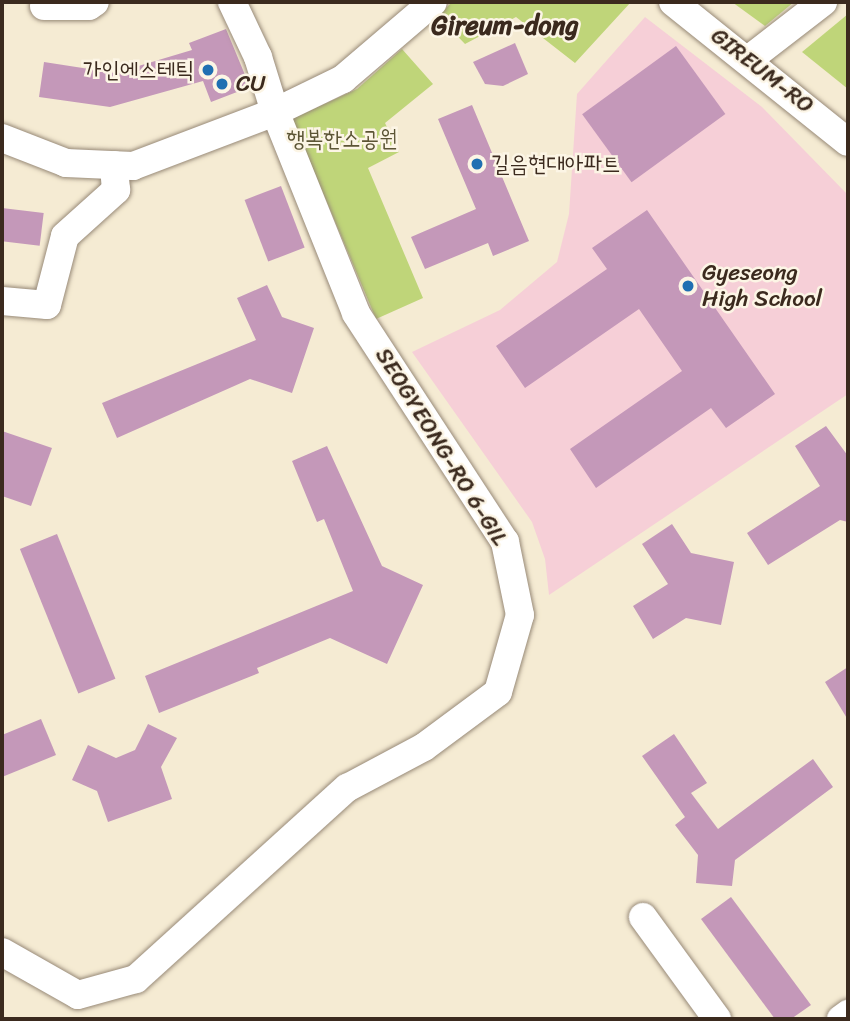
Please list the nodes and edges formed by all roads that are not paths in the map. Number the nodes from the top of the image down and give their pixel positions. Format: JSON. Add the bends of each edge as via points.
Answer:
{"nodes":[{"id":1,"x":95,"y":2,"type":"edge"},
{"id":2,"x":232,"y":2,"type":"edge"},
{"id":3,"x":433,"y":2,"type":"edge"},
{"id":4,"x":673,"y":2,"type":"edge"},
{"id":5,"x":823,"y":2,"type":"edge"},
{"id":6,"x":44,"y":6,"type":"dead end"},
{"id":7,"x":748,"y":60,"type":"junction"},
{"id":8,"x":275,"y":112,"type":"junction"},
{"id":9,"x":2,"y":138,"type":"edge"},
{"id":10,"x":848,"y":142,"type":"edge"},
{"id":11,"x":114,"y":165,"type":"junction"},
{"id":12,"x":2,"y":301,"type":"edge"},
{"id":13,"x":643,"y":917,"type":"dead end"},
{"id":14,"x":2,"y":952,"type":"edge"},
{"id":15,"x":848,"y":1014,"type":"edge"},
{"id":16,"x":717,"y":1019,"type":"edge"},
{"id":17,"x":841,"y":1019,"type":"edge"}],
"edges":[{"from":1,"to":6,"type":"street","via":[[89,6]]},
{"from":2,"to":8,"type":"street","name":"SEOGYEONG-RO 6-GIL","via":[[258,57]]},
{"from":3,"to":8,"type":"street","via":[[343,79]]},
{"from":4,"to":7,"type":"street","name":"GIREUM-RO"},
{"from":5,"to":7,"type":"street"},
{"from":7,"to":10,"type":"street","name":"GIREUM-RO"},
{"from":8,"to":11,"type":"street","via":[[133,166]]},
{"from":8,"to":14,"type":"street","name":"SEOGYEONG-RO 6-GIL","via":[[356,313],[505,542],[520,615],[498,692],[424,747],[347,788],[135,979],[78,995]]},
{"from":9,"to":11,"type":"street","via":[[66,163]]},
{"from":11,"to":12,"type":"street","via":[[116,190],[65,236],[47,305]]},
{"from":13,"to":16,"type":"street"},
{"from":15,"to":17,"type":"street"}]}
